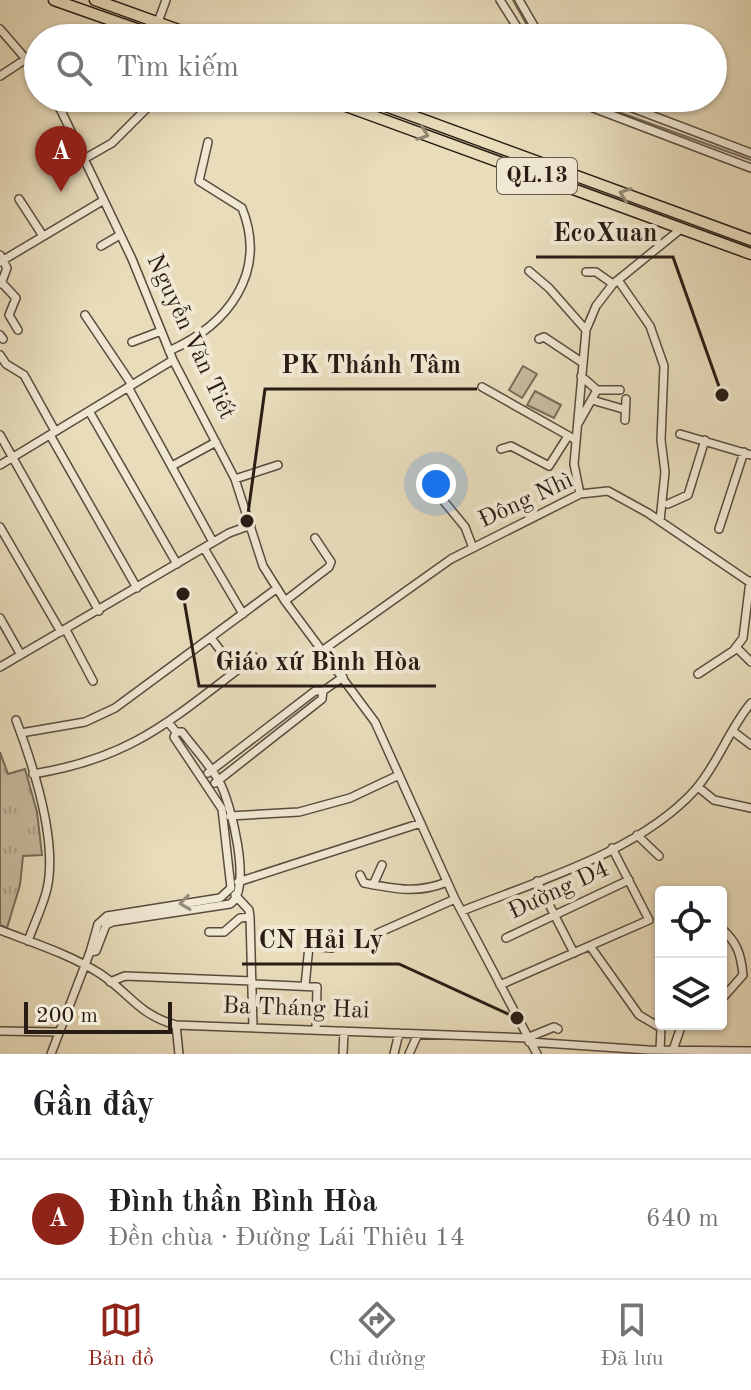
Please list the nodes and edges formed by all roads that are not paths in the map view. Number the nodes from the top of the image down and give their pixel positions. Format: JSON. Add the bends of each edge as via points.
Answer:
{"nodes":[{"id":1,"x":54,"y":0,"type":"edge"},
{"id":2,"x":95,"y":0,"type":"edge"},
{"id":3,"x":166,"y":0,"type":"edge"},
{"id":4,"x":500,"y":0,"type":"edge"},
{"id":5,"x":519,"y":0,"type":"edge"},
{"id":6,"x":158,"y":22,"type":"junction"},
{"id":7,"x":122,"y":24,"type":"edge"},
{"id":8,"x":163,"y":24,"type":"edge"},
{"id":9,"x":515,"y":24,"type":"edge"},
{"id":10,"x":533,"y":24,"type":"edge"},
{"id":11,"x":0,"y":29,"type":"edge"},
{"id":12,"x":24,"y":57,"type":"edge"},
{"id":13,"x":24,"y":60,"type":"edge"},
{"id":14,"x":0,"y":76,"type":"edge"},
{"id":15,"x":62,"y":112,"type":"edge"},
{"id":16,"x":143,"y":112,"type":"edge"},
{"id":17,"x":363,"y":112,"type":"edge"},
{"id":18,"x":402,"y":112,"type":"edge"},
{"id":19,"x":604,"y":112,"type":"edge"},
{"id":20,"x":643,"y":112,"type":"edge"},
{"id":21,"x":208,"y":142,"type":"dead end"},
{"id":22,"x":751,"y":153,"type":"edge"},
{"id":23,"x":84,"y":159,"type":"junction"},
{"id":24,"x":751,"y":168,"type":"edge"},
{"id":25,"x":19,"y":199,"type":"dead end"},
{"id":26,"x":104,"y":200,"type":"junction"},
{"id":27,"x":682,"y":228,"type":"junction"},
{"id":28,"x":120,"y":235,"type":"junction"},
{"id":29,"x":43,"y":236,"type":"junction"},
{"id":30,"x":751,"y":240,"type":"edge"},
{"id":31,"x":101,"y":246,"type":"dead end"},
{"id":32,"x":751,"y":254,"type":"edge"},
{"id":33,"x":1,"y":259,"type":"edge"},
{"id":34,"x":529,"y":271,"type":"dead end"},
{"id":35,"x":586,"y":272,"type":"dead end"},
{"id":36,"x":615,"y":282,"type":"junction"},
{"id":37,"x":1,"y":284,"type":"edge"},
{"id":38,"x":85,"y":315,"type":"dead end"},
{"id":39,"x":18,"y":330,"type":"dead end"},
{"id":40,"x":586,"y":330,"type":"junction"},
{"id":41,"x":161,"y":331,"type":"junction"},
{"id":42,"x":539,"y":339,"type":"dead end"},
{"id":43,"x":132,"y":342,"type":"dead end"},
{"id":44,"x":169,"y":351,"type":"junction"},
{"id":45,"x":0,"y":355,"type":"edge"},
{"id":46,"x":173,"y":360,"type":"junction"},
{"id":47,"x":583,"y":363,"type":"junction"},
{"id":48,"x":581,"y":376,"type":"junction"},
{"id":49,"x":130,"y":386,"type":"junction"},
{"id":50,"x":482,"y":387,"type":"dead end"},
{"id":51,"x":597,"y":390,"type":"junction"},
{"id":52,"x":620,"y":390,"type":"dead end"},
{"id":53,"x":626,"y":399,"type":"dead end"},
{"id":54,"x":592,"y":400,"type":"junction"},
{"id":55,"x":623,"y":409,"type":"junction"},
{"id":56,"x":89,"y":411,"type":"junction"},
{"id":57,"x":625,"y":420,"type":"dead end"},
{"id":58,"x":577,"y":423,"type":"junction"},
{"id":59,"x":53,"y":433,"type":"junction"},
{"id":60,"x":680,"y":434,"type":"dead end"},
{"id":61,"x":0,"y":435,"type":"edge"},
{"id":62,"x":572,"y":438,"type":"junction"},
{"id":63,"x":705,"y":440,"type":"junction"},
{"id":64,"x":216,"y":442,"type":"junction"},
{"id":65,"x":501,"y":449,"type":"dead end"},
{"id":66,"x":749,"y":454,"type":"edge"},
{"id":67,"x":12,"y":458,"type":"junction"},
{"id":68,"x":0,"y":465,"type":"edge"},
{"id":69,"x":278,"y":465,"type":"dead end"},
{"id":70,"x":172,"y":466,"type":"junction"},
{"id":71,"x":235,"y":479,"type":"junction"},
{"id":72,"x":433,"y":488,"type":"dead end"},
{"id":73,"x":580,"y":494,"type":"junction"},
{"id":74,"x":668,"y":504,"type":"dead end"},
{"id":75,"x":660,"y":521,"type":"junction"},
{"id":76,"x":251,"y":525,"type":"junction"},
{"id":77,"x":0,"y":527,"type":"edge"},
{"id":78,"x":719,"y":529,"type":"dead end"},
{"id":79,"x":315,"y":538,"type":"dead end"},
{"id":80,"x":213,"y":542,"type":"junction"},
{"id":81,"x":204,"y":548,"type":"junction"},
{"id":82,"x":473,"y":548,"type":"junction"},
{"id":83,"x":177,"y":564,"type":"junction"},
{"id":84,"x":750,"y":582,"type":"edge"},
{"id":85,"x":137,"y":588,"type":"junction"},
{"id":86,"x":276,"y":589,"type":"junction"},
{"id":87,"x":285,"y":601,"type":"junction"},
{"id":88,"x":99,"y":611,"type":"junction"},
{"id":89,"x":243,"y":614,"type":"junction"},
{"id":90,"x":0,"y":618,"type":"edge"},
{"id":91,"x":64,"y":631,"type":"junction"},
{"id":92,"x":211,"y":638,"type":"junction"},
{"id":93,"x":736,"y":647,"type":"junction"},
{"id":94,"x":323,"y":650,"type":"junction"},
{"id":95,"x":21,"y":655,"type":"junction"},
{"id":96,"x":254,"y":657,"type":"dead end"},
{"id":97,"x":751,"y":662,"type":"edge"},
{"id":98,"x":0,"y":667,"type":"edge"},
{"id":99,"x":236,"y":671,"type":"junction"},
{"id":100,"x":698,"y":674,"type":"dead end"},
{"id":101,"x":343,"y":677,"type":"junction"},
{"id":102,"x":93,"y":681,"type":"dead end"},
{"id":103,"x":323,"y":691,"type":"junction"},
{"id":104,"x":751,"y":703,"type":"edge"},
{"id":105,"x":282,"y":716,"type":"junction"},
{"id":106,"x":16,"y":720,"type":"dead end"},
{"id":107,"x":168,"y":722,"type":"junction"},
{"id":108,"x":289,"y":725,"type":"junction"},
{"id":109,"x":176,"y":732,"type":"junction"},
{"id":110,"x":734,"y":732,"type":"junction"},
{"id":111,"x":21,"y":733,"type":"junction"},
{"id":112,"x":750,"y":742,"type":"edge"},
{"id":113,"x":244,"y":745,"type":"junction"},
{"id":114,"x":252,"y":754,"type":"junction"},
{"id":115,"x":211,"y":771,"type":"junction"},
{"id":116,"x":33,"y":774,"type":"junction"},
{"id":117,"x":399,"y":775,"type":"junction"},
{"id":118,"x":203,"y":777,"type":"junction"},
{"id":119,"x":219,"y":780,"type":"junction"},
{"id":120,"x":210,"y":787,"type":"junction"},
{"id":121,"x":698,"y":787,"type":"junction"},
{"id":122,"x":751,"y":808,"type":"edge"},
{"id":123,"x":228,"y":816,"type":"junction"},
{"id":124,"x":421,"y":823,"type":"junction"},
{"id":125,"x":637,"y":835,"type":"junction"},
{"id":126,"x":612,"y":848,"type":"junction"},
{"id":127,"x":659,"y":856,"type":"dead end"},
{"id":128,"x":382,"y":865,"type":"dead end"},
{"id":129,"x":360,"y":875,"type":"dead end"},
{"id":130,"x":629,"y":880,"type":"junction"},
{"id":131,"x":537,"y":881,"type":"junction"},
{"id":132,"x":237,"y":882,"type":"junction"},
{"id":133,"x":447,"y":882,"type":"junction"},
{"id":134,"x":373,"y":885,"type":"junction"},
{"id":135,"x":230,"y":892,"type":"junction"},
{"id":136,"x":238,"y":897,"type":"junction"},
{"id":137,"x":455,"y":899,"type":"junction"},
{"id":138,"x":462,"y":911,"type":"junction"},
{"id":139,"x":555,"y":915,"type":"junction"},
{"id":140,"x":250,"y":917,"type":"junction"},
{"id":141,"x":0,"y":930,"type":"edge"},
{"id":142,"x":209,"y":932,"type":"dead end"},
{"id":143,"x":378,"y":933,"type":"dead end"},
{"id":144,"x":727,"y":934,"type":"edge"},
{"id":145,"x":506,"y":938,"type":"dead end"},
{"id":146,"x":28,"y":941,"type":"junction"},
{"id":147,"x":590,"y":946,"type":"junction"},
{"id":148,"x":332,"y":948,"type":"dead end"},
{"id":149,"x":90,"y":952,"type":"junction"},
{"id":150,"x":574,"y":953,"type":"junction"},
{"id":151,"x":84,"y":965,"type":"junction"},
{"id":152,"x":110,"y":982,"type":"junction"},
{"id":153,"x":252,"y":983,"type":"junction"},
{"id":154,"x":500,"y":985,"type":"junction"},
{"id":155,"x":305,"y":986,"type":"junction"},
{"id":156,"x":727,"y":993,"type":"edge"},
{"id":157,"x":176,"y":1025,"type":"junction"},
{"id":158,"x":253,"y":1027,"type":"junction"},
{"id":159,"x":558,"y":1029,"type":"dead end"},
{"id":160,"x":316,"y":1030,"type":"junction"},
{"id":161,"x":680,"y":1030,"type":"edge"},
{"id":162,"x":0,"y":1031,"type":"edge"},
{"id":163,"x":344,"y":1031,"type":"junction"},
{"id":164,"x":58,"y":1032,"type":"junction"},
{"id":165,"x":399,"y":1033,"type":"junction"},
{"id":166,"x":418,"y":1034,"type":"junction"},
{"id":167,"x":528,"y":1040,"type":"junction"},
{"id":168,"x":660,"y":1050,"type":"junction"},
{"id":169,"x":673,"y":1050,"type":"junction"},
{"id":170,"x":751,"y":1051,"type":"edge"},
{"id":171,"x":51,"y":1054,"type":"edge"},
{"id":172,"x":179,"y":1054,"type":"edge"},
{"id":173,"x":343,"y":1054,"type":"edge"},
{"id":174,"x":394,"y":1054,"type":"edge"},
{"id":175,"x":409,"y":1054,"type":"edge"},
{"id":176,"x":537,"y":1054,"type":"edge"}],
"edges":[{"from":1,"to":7,"type":"highway"},
{"from":2,"to":6,"type":"highway"},
{"from":3,"to":6,"type":"street"},
{"from":4,"to":9,"type":"street"},
{"from":5,"to":10,"type":"street"},
{"from":6,"to":8,"type":"highway"},
{"from":11,"to":12,"type":"street"},
{"from":13,"to":14,"type":"street"},
{"from":15,"to":23,"type":"street","name":"Nguyễn Văn Tiết"},
{"from":16,"to":23,"type":"street","via":[[112,143]]},
{"from":17,"to":27,"type":"highway","number":"QL.13","one_way":true},
{"from":30,"to":18,"type":"highway","number":"QL.13","one_way":true},
{"from":19,"to":24,"type":"street"},
{"from":20,"to":22,"type":"street"},
{"from":21,"to":44,"type":"street","via":[[199,181],[242,208],[251,247],[247,274],[235,300],[191,341]]},
{"from":23,"to":26,"type":"street","name":"Nguyễn Văn Tiết"},
{"from":25,"to":29,"type":"street"},
{"from":26,"to":28,"type":"street","name":"Nguyễn Văn Tiết"},
{"from":26,"to":29,"type":"street"},
{"from":27,"to":32,"type":"highway","number":"QL.13"},
{"from":27,"to":36,"type":"street"},
{"from":28,"to":31,"type":"street"},
{"from":28,"to":41,"type":"street","name":"Nguyễn Văn Tiết"},
{"from":29,"to":33,"type":"street"},
{"from":33,"to":37,"type":"street","via":[[7,273]]},
{"from":34,"to":40,"type":"street"},
{"from":35,"to":36,"type":"street"},
{"from":36,"to":40,"type":"street"},
{"from":36,"to":75,"type":"street","via":[[650,326],[664,366]]},
{"from":37,"to":39,"type":"street","via":[[16,298],[9,315]]},
{"from":38,"to":49,"type":"street"},
{"from":40,"to":47,"type":"street"},
{"from":41,"to":43,"type":"street"},
{"from":41,"to":44,"type":"street","name":"Nguyễn Văn Tiết"},
{"from":42,"to":47,"type":"street","via":[[563,347]]},
{"from":44,"to":46,"type":"street","name":"Nguyễn Văn Tiết"},
{"from":45,"to":59,"type":"street","via":[[24,375]]},
{"from":46,"to":49,"type":"street"},
{"from":46,"to":64,"type":"street","name":"Nguyễn Văn Tiết"},
{"from":47,"to":48,"type":"street"},
{"from":48,"to":51,"type":"street"},
{"from":48,"to":58,"type":"street"},
{"from":49,"to":56,"type":"street"},
{"from":49,"to":70,"type":"street"},
{"from":50,"to":62,"type":"street"},
{"from":51,"to":52,"type":"street"},
{"from":51,"to":54,"type":"street"},
{"from":53,"to":55,"type":"street"},
{"from":54,"to":55,"type":"street"},
{"from":54,"to":58,"type":"street"},
{"from":55,"to":57,"type":"street"},
{"from":56,"to":59,"type":"street"},
{"from":56,"to":83,"type":"street"},
{"from":58,"to":62,"type":"street"},
{"from":59,"to":67,"type":"street"},
{"from":59,"to":85,"type":"street"},
{"from":60,"to":63,"type":"street"},
{"from":61,"to":67,"type":"street"},
{"from":62,"to":65,"type":"street","via":[[549,466],[511,446]]},
{"from":62,"to":73,"type":"street"},
{"from":63,"to":66,"type":"street"},
{"from":63,"to":74,"type":"street","via":[[688,495]]},
{"from":64,"to":70,"type":"street"},
{"from":64,"to":71,"type":"street","name":"Nguyễn Văn Tiết"},
{"from":66,"to":78,"type":"street"},
{"from":67,"to":68,"type":"street"},
{"from":67,"to":88,"type":"street"},
{"from":69,"to":71,"type":"street"},
{"from":70,"to":80,"type":"street"},
{"from":71,"to":76,"type":"street","name":"Nguyễn Văn Tiết"},
{"from":72,"to":82,"type":"street","via":[[465,527]]},
{"from":73,"to":75,"type":"street","name":"Đông Nhì","via":[[608,491]]},
{"from":73,"to":82,"type":"street","name":"Đông Nhì"},
{"from":75,"to":84,"type":"street","name":"Đông Nhì"},
{"from":76,"to":80,"type":"street"},
{"from":76,"to":86,"type":"street","name":"Nguyễn Văn Tiết"},
{"from":77,"to":91,"type":"street"},
{"from":79,"to":87,"type":"street","via":[[329,567]]},
{"from":80,"to":81,"type":"street"},
{"from":81,"to":83,"type":"street"},
{"from":81,"to":89,"type":"street"},
{"from":82,"to":94,"type":"street","name":"Đông Nhì"},
{"from":83,"to":85,"type":"street"},
{"from":84,"to":93,"type":"street","via":[[746,631]]},
{"from":85,"to":88,"type":"street"},
{"from":86,"to":87,"type":"street","name":"Nguyễn Văn Tiết"},
{"from":86,"to":89,"type":"street"},
{"from":87,"to":94,"type":"street","name":"Nguyễn Văn Tiết"},
{"from":88,"to":91,"type":"street"},
{"from":89,"to":92,"type":"street"},
{"from":90,"to":95,"type":"street"},
{"from":91,"to":95,"type":"street"},
{"from":91,"to":102,"type":"street"},
{"from":92,"to":99,"type":"street"},
{"from":92,"to":111,"type":"street","via":[[115,708],[85,722]]},
{"from":93,"to":97,"type":"street"},
{"from":93,"to":100,"type":"street"},
{"from":94,"to":101,"type":"street","name":"Nguyễn Văn Tiết"},
{"from":95,"to":98,"type":"street"},
{"from":96,"to":99,"type":"street"},
{"from":99,"to":107,"type":"street"},
{"from":101,"to":103,"type":"street"},
{"from":101,"to":117,"type":"street","name":"Nguyễn Văn Tiết","via":[[375,722]]},
{"from":103,"to":105,"type":"street","via":[[315,691]]},
{"from":103,"to":108,"type":"street","via":[[322,699]]},
{"from":104,"to":110,"type":"street"},
{"from":105,"to":108,"type":"street"},
{"from":105,"to":113,"type":"street"},
{"from":106,"to":111,"type":"street"},
{"from":107,"to":109,"type":"street"},
{"from":107,"to":116,"type":"street","via":[[109,755]]},
{"from":108,"to":114,"type":"street"},
{"from":109,"to":115,"type":"street","via":[[182,732]]},
{"from":109,"to":118,"type":"street","via":[[174,737]]},
{"from":110,"to":112,"type":"street"},
{"from":110,"to":121,"type":"street"},
{"from":111,"to":116,"type":"street"},
{"from":113,"to":114,"type":"street"},
{"from":113,"to":115,"type":"street"},
{"from":114,"to":119,"type":"street"},
{"from":115,"to":118,"type":"street"},
{"from":115,"to":119,"type":"street"},
{"from":116,"to":146,"type":"street","via":[[49,869]]},
{"from":117,"to":123,"type":"street","via":[[350,798],[299,812]]},
{"from":117,"to":124,"type":"street","name":"Nguyễn Văn Tiết"},
{"from":118,"to":120,"type":"street"},
{"from":119,"to":120,"type":"street"},
{"from":119,"to":123,"type":"street"},
{"from":120,"to":123,"type":"street"},
{"from":121,"to":122,"type":"street","via":[[714,800]]},
{"from":121,"to":125,"type":"street"},
{"from":123,"to":132,"type":"street"},
{"from":124,"to":132,"type":"street"},
{"from":124,"to":133,"type":"street","name":"Nguyễn Văn Tiết"},
{"from":125,"to":126,"type":"street"},
{"from":125,"to":127,"type":"street"},
{"from":126,"to":130,"type":"street"},
{"from":126,"to":131,"type":"street"},
{"from":128,"to":134,"type":"street"},
{"from":129,"to":134,"type":"street","via":[[362,882]]},
{"from":130,"to":139,"type":"street","name":"Đường D4"},
{"from":130,"to":147,"type":"street","via":[[649,920]]},
{"from":131,"to":138,"type":"street"},
{"from":131,"to":139,"type":"street"},
{"from":132,"to":135,"type":"street"},
{"from":132,"to":136,"type":"street"},
{"from":133,"to":134,"type":"street","via":[[415,892]]},
{"from":133,"to":137,"type":"street","name":"Nguyễn Văn Tiết"},
{"from":135,"to":136,"type":"street"},
{"from":135,"to":149,"type":"street","one_way":true,"via":[[107,916],[98,924]]},
{"from":136,"to":140,"type":"street"},
{"from":136,"to":149,"type":"street","via":[[230,904],[112,922],[96,951]]},
{"from":137,"to":138,"type":"street","name":"Nguyễn Văn Tiết"},
{"from":137,"to":143,"type":"street"},
{"from":138,"to":154,"type":"street","name":"Nguyễn Văn Tiết"},
{"from":139,"to":145,"type":"street","name":"Đường D4"},
{"from":139,"to":150,"type":"street"},
{"from":140,"to":142,"type":"street","via":[[240,918],[224,932]]},
{"from":140,"to":153,"type":"street"},
{"from":141,"to":146,"type":"street","name":"Ba Tháng Hai"},
{"from":144,"to":156,"type":"street","via":[[741,957],[743,975]]},
{"from":146,"to":151,"type":"street","name":"Ba Tháng Hai"},
{"from":147,"to":150,"type":"street"},
{"from":147,"to":168,"type":"street","via":[[639,1015],[661,1028]]},
{"from":148,"to":155,"type":"street","via":[[309,946]]},
{"from":149,"to":151,"type":"street"},
{"from":150,"to":154,"type":"street"},
{"from":151,"to":152,"type":"street","name":"Ba Tháng Hai"},
{"from":151,"to":164,"type":"street"},
{"from":152,"to":153,"type":"street","via":[[125,976]]},
{"from":152,"to":157,"type":"street","name":"Ba Tháng Hai","via":[[151,1017]]},
{"from":153,"to":155,"type":"street"},
{"from":153,"to":158,"type":"street"},
{"from":154,"to":167,"type":"street","name":"Nguyễn Văn Tiết"},
{"from":155,"to":160,"type":"street","via":[[317,987]]},
{"from":157,"to":158,"type":"street","name":"Ba Tháng Hai"},
{"from":157,"to":172,"type":"street"},
{"from":158,"to":160,"type":"street","name":"Ba Tháng Hai"},
{"from":159,"to":167,"type":"street"},
{"from":160,"to":163,"type":"street","name":"Ba Tháng Hai"},
{"from":161,"to":169,"type":"street"},
{"from":162,"to":164,"type":"street"},
{"from":163,"to":165,"type":"street","name":"Ba Tháng Hai"},
{"from":163,"to":173,"type":"street"},
{"from":164,"to":171,"type":"street"},
{"from":165,"to":166,"type":"street","name":"Ba Tháng Hai"},
{"from":165,"to":174,"type":"street"},
{"from":166,"to":167,"type":"street","name":"Ba Tháng Hai"},
{"from":166,"to":175,"type":"street"},
{"from":167,"to":168,"type":"street","name":"Ba Tháng Hai"},
{"from":167,"to":176,"type":"street","name":"Nguyễn Văn Tiết"},
{"from":168,"to":169,"type":"street","name":"Ba Tháng Hai"},
{"from":169,"to":170,"type":"street","name":"Ba Tháng Hai"}]}
